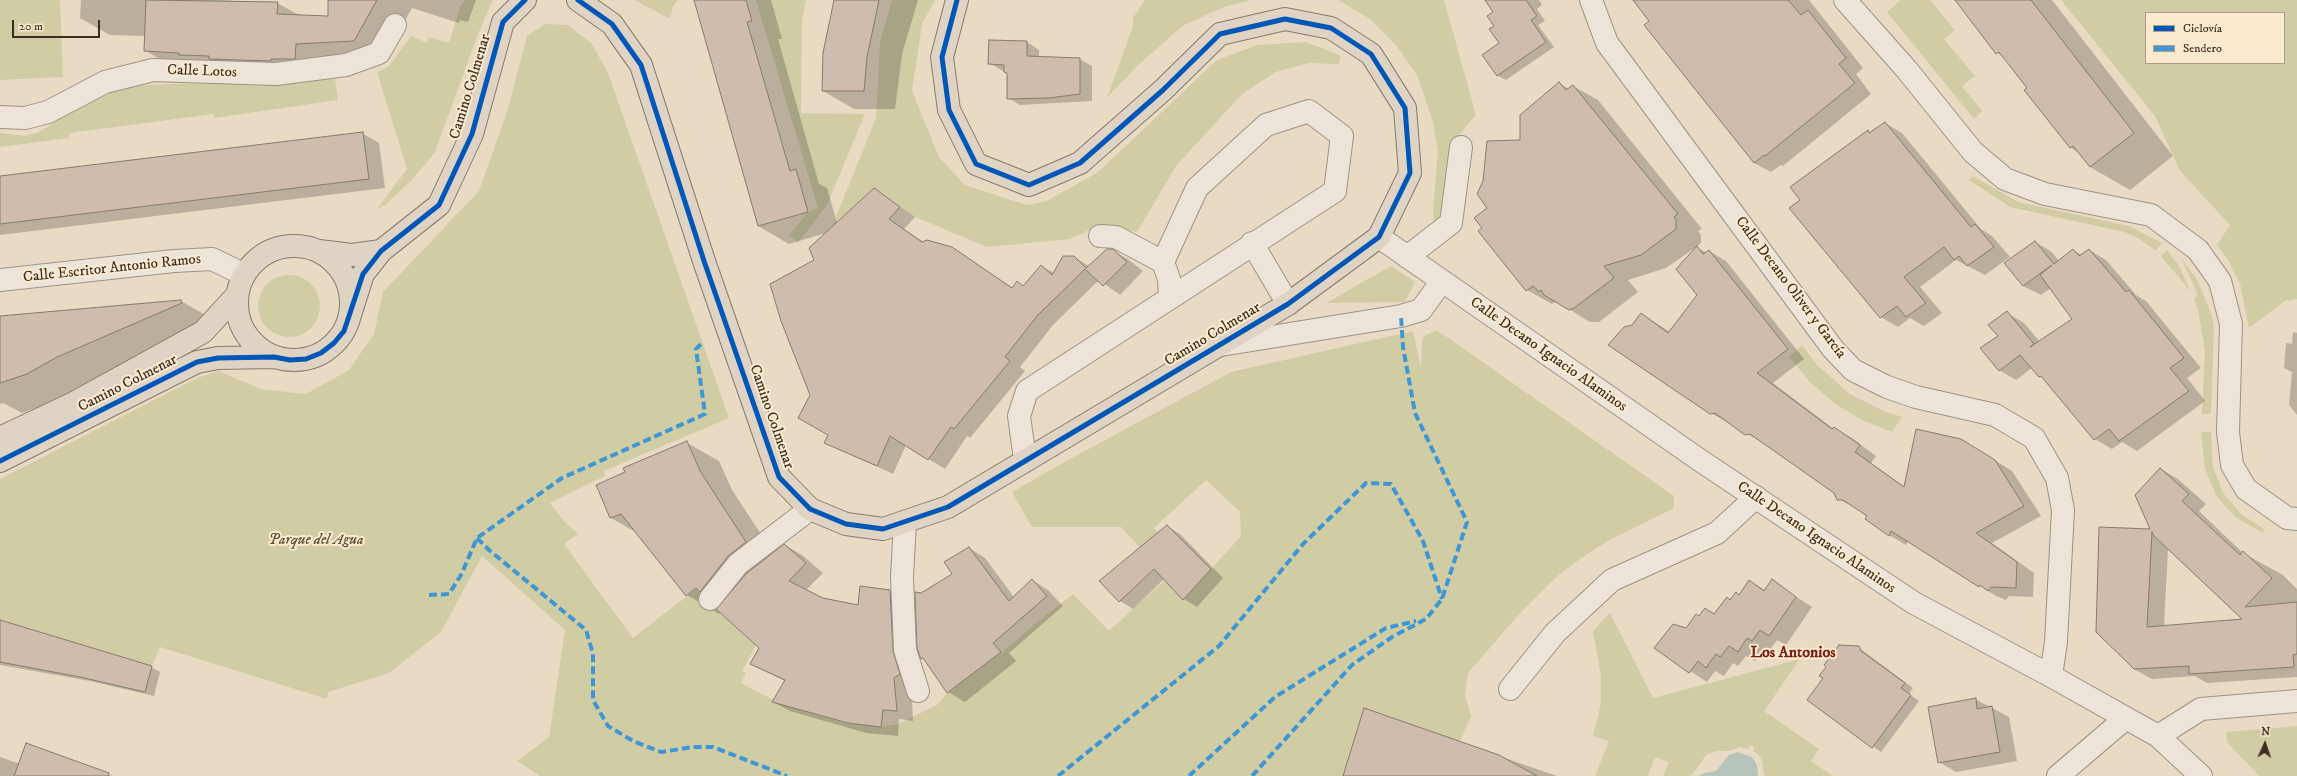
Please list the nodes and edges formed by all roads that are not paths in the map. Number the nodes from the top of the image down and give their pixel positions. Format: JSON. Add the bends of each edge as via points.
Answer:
{"nodes":[{"id":1,"x":524,"y":0,"type":"edge"},
{"id":2,"x":578,"y":0,"type":"edge"},
{"id":3,"x":957,"y":0,"type":"edge"},
{"id":4,"x":1590,"y":0,"type":"edge"},
{"id":5,"x":1845,"y":0,"type":"edge"},
{"id":6,"x":395,"y":25,"type":"dead end"},
{"id":7,"x":0,"y":118,"type":"edge"},
{"id":8,"x":1461,"y":148,"type":"dead end"},
{"id":9,"x":1100,"y":236,"type":"dead end"},
{"id":10,"x":1379,"y":237,"type":"junction"},
{"id":11,"x":1252,"y":243,"type":"junction"},
{"id":12,"x":307,"y":247,"type":"junction"},
{"id":13,"x":381,"y":251,"type":"junction"},
{"id":14,"x":1407,"y":257,"type":"junction"},
{"id":15,"x":1163,"y":262,"type":"junction"},
{"id":16,"x":0,"y":280,"type":"edge"},
{"id":17,"x":1442,"y":281,"type":"junction"},
{"id":18,"x":240,"y":285,"type":"junction"},
{"id":19,"x":1170,"y":298,"type":"junction"},
{"id":20,"x":1288,"y":304,"type":"junction"},
{"id":21,"x":350,"y":315,"type":"junction"},
{"id":22,"x":1221,"y":345,"type":"junction"},
{"id":23,"x":274,"y":357,"type":"junction"},
{"id":24,"x":0,"y":438,"type":"edge"},
{"id":25,"x":1025,"y":460,"type":"junction"},
{"id":26,"x":0,"y":461,"type":"edge"},
{"id":27,"x":1756,"y":498,"type":"junction"},
{"id":28,"x":810,"y":509,"type":"junction"},
{"id":29,"x":2297,"y":519,"type":"edge"},
{"id":30,"x":905,"y":522,"type":"junction"},
{"id":31,"x":710,"y":599,"type":"dead end"},
{"id":32,"x":2051,"y":676,"type":"junction"},
{"id":33,"x":1510,"y":689,"type":"dead end"},
{"id":34,"x":918,"y":691,"type":"dead end"},
{"id":35,"x":2297,"y":701,"type":"edge"},
{"id":36,"x":2126,"y":718,"type":"junction"},
{"id":37,"x":2158,"y":736,"type":"junction"},
{"id":38,"x":2058,"y":776,"type":"edge"},
{"id":39,"x":2201,"y":776,"type":"edge"}],
"edges":[{"from":1,"to":13,"type":"main road","name":"Camino Colmenar","via":[[503,22],[472,134],[439,205]]},
{"from":2,"to":28,"type":"main road","name":"Camino Colmenar","via":[[612,24],[641,65],[704,261],[779,477]]},
{"from":3,"to":10,"type":"main road","name":"Camino Colmenar","via":[[942,56],[949,110],[976,164],[1029,185],[1080,163],[1163,90],[1220,34],[1285,19],[1331,28],[1371,54],[1405,108],[1410,173]]},
{"from":4,"to":32,"type":"street","name":"Calle Decano Oliver y García","via":[[1607,43],[1833,349],[1853,370],[1908,394],[1995,415],[2034,438],[2057,478],[2063,510],[2056,642]]},
{"from":5,"to":29,"type":"street","via":[[1907,70],[1973,152],[2005,179],[2045,194],[2151,215],[2198,250],[2220,281],[2231,324],[2228,432],[2232,464],[2246,489],[2287,518]]},
{"from":6,"to":7,"type":"street","name":"Calle Lotos","via":[[379,53],[346,64],[276,74],[153,70],[105,82],[48,112],[24,118]]},
{"from":8,"to":14,"type":"street","via":[[1450,223]]},
{"from":9,"to":15,"type":"street","via":[[1116,237]]},
{"from":10,"to":14,"type":"street","name":"Calle Decano Ignacio Alaminos"},
{"from":10,"to":20,"type":"main road","name":"Camino Colmenar"},
{"from":11,"to":15,"type":"street","via":[[1335,191],[1342,136],[1309,111],[1266,125],[1197,188]]},
{"from":11,"to":19,"type":"street"},
{"from":11,"to":20,"type":"street"},
{"from":12,"to":13,"type":"main road","name":"Camino Colmenar","via":[[336,254],[367,254]]},
{"from":12,"to":18,"type":"main road","via":[[282,246],[266,252],[253,262]]},
{"from":12,"to":21,"type":"main road","via":[[333,260],[342,272],[349,286]]},
{"from":13,"to":21,"type":"main road","name":"Camino Colmenar","via":[[363,274]]},
{"from":14,"to":17,"type":"street","name":"Calle Decano Ignacio Alaminos"},
{"from":15,"to":19,"type":"street","via":[[1169,279]]},
{"from":16,"to":18,"type":"street","name":"Calle Escritor Antonio Ramos","via":[[174,260],[212,259]]},
{"from":17,"to":22,"type":"street","via":[[1421,310],[1401,316]]},
{"from":17,"to":27,"type":"street","name":"Calle Decano Ignacio Alaminos"},
{"from":18,"to":23,"type":"main road","via":[[237,314],[244,332],[257,347]]},
{"from":18,"to":24,"type":"main road","name":"Camino Colmenar","via":[[203,332],[74,403]]},
{"from":19,"to":25,"type":"street","via":[[1027,391],[1019,416]]},
{"from":20,"to":22,"type":"main road","name":"Camino Colmenar"},
{"from":21,"to":23,"type":"main road","via":[[344,331],[334,344],[321,353],[306,359]]},
{"from":22,"to":25,"type":"main road","name":"Camino Colmenar"},
{"from":23,"to":26,"type":"main road","name":"Camino Colmenar","via":[[218,358],[197,362]]},
{"from":25,"to":30,"type":"main road","name":"Camino Colmenar","via":[[948,507]]},
{"from":27,"to":32,"type":"street","name":"Calle Decano Ignacio Alaminos","via":[[1914,603]]},
{"from":27,"to":33,"type":"street","via":[[1717,533],[1612,580],[1555,633]]},
{"from":28,"to":30,"type":"main road","name":"Camino Colmenar","via":[[846,524],[883,529]]},
{"from":28,"to":31,"type":"street","via":[[738,564]]},
{"from":30,"to":34,"type":"street","via":[[902,577],[906,650]]},
{"from":32,"to":36,"type":"street","name":"Calle Decano Ignacio Alaminos"},
{"from":35,"to":37,"type":"street","via":[[2201,709]]},
{"from":36,"to":37,"type":"street","name":"Calle Decano Ignacio Alaminos"},
{"from":36,"to":38,"type":"street"},
{"from":37,"to":39,"type":"street","name":"Calle Decano Ignacio Alaminos"}]}
